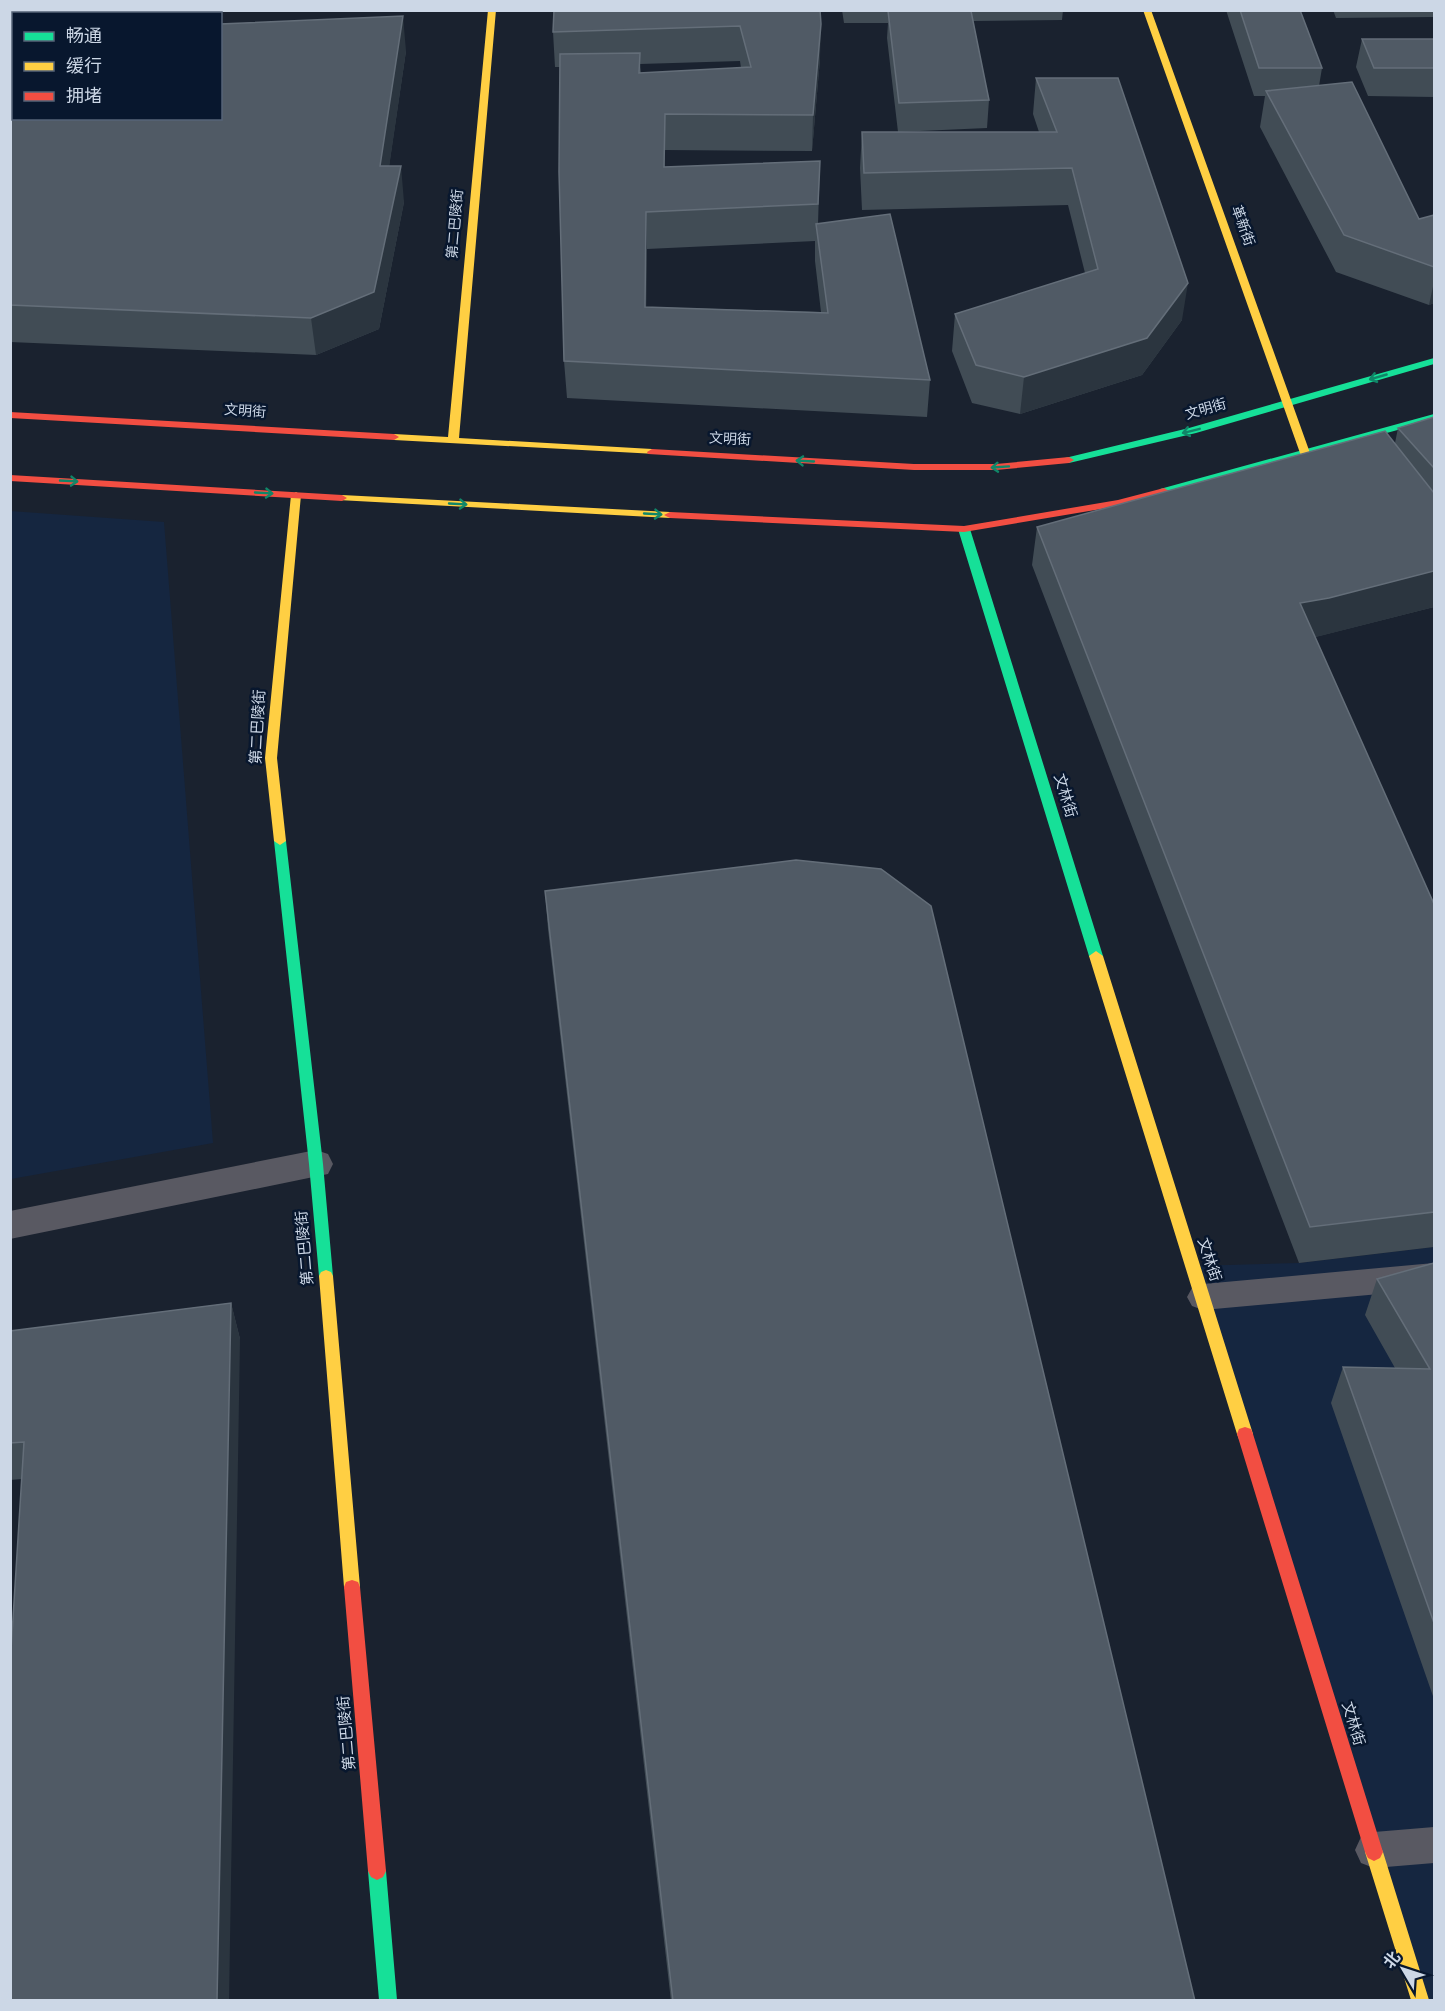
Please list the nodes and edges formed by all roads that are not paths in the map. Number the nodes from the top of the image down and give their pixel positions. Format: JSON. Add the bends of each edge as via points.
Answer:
{"nodes":[{"id":1,"x":492,"y":10,"type":"edge"},
{"id":2,"x":1147,"y":10,"type":"edge"},
{"id":3,"x":1434,"y":361,"type":"edge"},
{"id":4,"x":1288,"y":403,"type":"junction"},
{"id":5,"x":10,"y":415,"type":"edge"},
{"id":6,"x":1434,"y":417,"type":"edge"},
{"id":7,"x":453,"y":440,"type":"junction"},
{"id":8,"x":1305,"y":453,"type":"junction"},
{"id":9,"x":10,"y":478,"type":"edge"},
{"id":10,"x":296,"y":495,"type":"junction"},
{"id":11,"x":964,"y":529,"type":"junction"},
{"id":12,"x":316,"y":1164,"type":"junction"},
{"id":13,"x":10,"y":1225,"type":"edge"},
{"id":14,"x":1434,"y":1276,"type":"edge"},
{"id":15,"x":1203,"y":1297,"type":"junction"},
{"id":16,"x":1434,"y":1845,"type":"edge"},
{"id":17,"x":1374,"y":1850,"type":"junction"},
{"id":18,"x":388,"y":2001,"type":"edge"},
{"id":19,"x":1420,"y":2001,"type":"edge"}],
"edges":[{"from":1,"to":7,"type":"main road","name":"第二巴陵街"},
{"from":2,"to":4,"type":"main road","name":"革新街"},
{"from":3,"to":4,"type":"main road","name":"文明街","one_way":true},
{"from":4,"to":7,"type":"main road","name":"文明街","one_way":true,"via":[[1075,459],[996,467],[914,467]]},
{"from":4,"to":8,"type":"main road","name":"革新街"},
{"from":5,"to":7,"type":"main road","name":"文明街"},
{"from":6,"to":8,"type":"main road"},
{"from":8,"to":11,"type":"main road","via":[[1119,503]]},
{"from":9,"to":10,"type":"main road","one_way":true},
{"from":10,"to":11,"type":"main road","one_way":true},
{"from":10,"to":12,"type":"main road","name":"第二巴陵街","via":[[271,758]]},
{"from":11,"to":15,"type":"main road","name":"文林街"},
{"from":12,"to":13,"type":"street"},
{"from":12,"to":18,"type":"main road","name":"第二巴陵街"},
{"from":14,"to":15,"type":"lane"},
{"from":15,"to":17,"type":"main road","name":"文林街"},
{"from":16,"to":17,"type":"lane"},
{"from":17,"to":19,"type":"main road","name":"文林街"}]}
